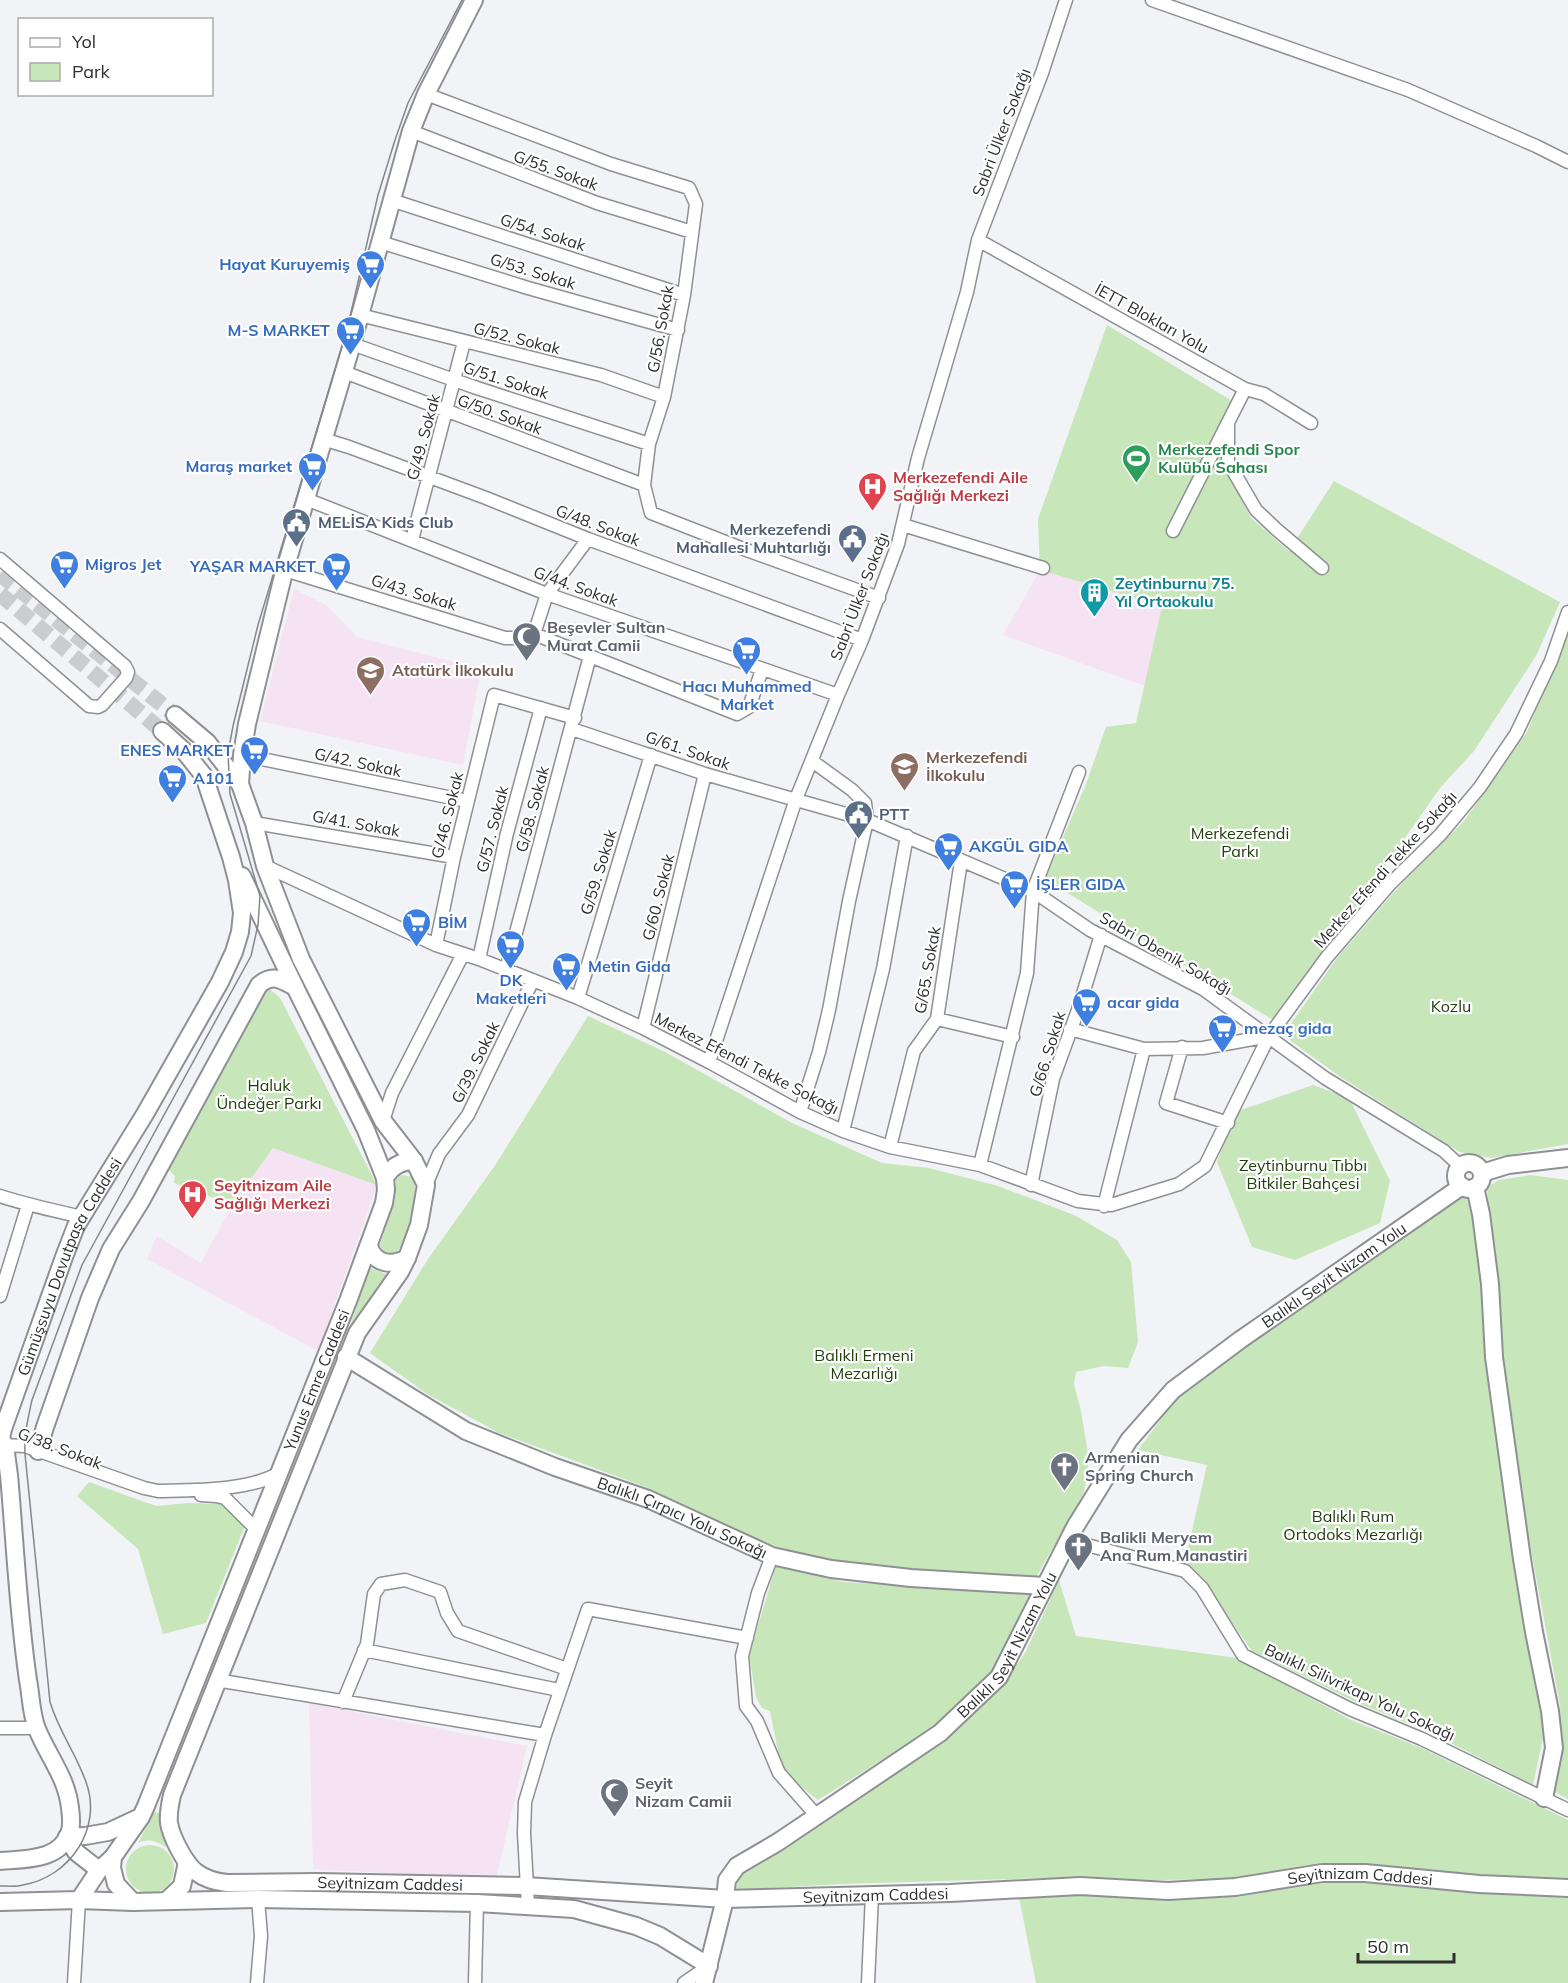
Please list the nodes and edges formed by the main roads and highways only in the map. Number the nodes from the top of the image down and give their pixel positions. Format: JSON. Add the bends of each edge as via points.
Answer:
{"nodes":[{"id":1,"x":474,"y":0,"type":"edge"},
{"id":2,"x":175,"y":715,"type":"tunnel mouth"},
{"id":3,"x":162,"y":731,"type":"tunnel mouth"},
{"id":4,"x":240,"y":784,"type":"junction"},
{"id":5,"x":231,"y":857,"type":"junction"},
{"id":6,"x":295,"y":987,"type":"junction"},
{"id":7,"x":1568,"y":1158,"type":"edge"},
{"id":8,"x":414,"y":1161,"type":"junction"},
{"id":9,"x":1461,"y":1167,"type":"road end"},
{"id":10,"x":385,"y":1178,"type":"junction"},
{"id":11,"x":1473,"y":1182,"type":"junction"},
{"id":12,"x":369,"y":1246,"type":"junction"},
{"id":13,"x":408,"y":1258,"type":"junction"},
{"id":14,"x":346,"y":1358,"type":"junction"},
{"id":15,"x":3,"y":1446,"type":"edge"},
{"id":16,"x":38,"y":1451,"type":"road end"},
{"id":17,"x":1044,"y":1586,"type":"junction"},
{"id":18,"x":1545,"y":1798,"type":"road end"},
{"id":19,"x":141,"y":1817,"type":"junction"},
{"id":20,"x":67,"y":1838,"type":"junction"},
{"id":21,"x":113,"y":1857,"type":"junction"},
{"id":22,"x":0,"y":1861,"type":"edge"},
{"id":23,"x":187,"y":1862,"type":"junction"},
{"id":24,"x":99,"y":1870,"type":"junction"},
{"id":25,"x":1568,"y":1888,"type":"edge"},
{"id":26,"x":725,"y":1899,"type":"junction"},
{"id":27,"x":79,"y":1900,"type":"junction"},
{"id":28,"x":166,"y":1901,"type":"junction"},
{"id":29,"x":0,"y":1902,"type":"edge"},
{"id":30,"x":133,"y":1902,"type":"junction"},
{"id":31,"x":709,"y":1966,"type":"junction"},
{"id":32,"x":704,"y":1983,"type":"edge"}],
"edges":[{"from":1,"to":4,"type":"main road","via":[[411,131],[285,570],[250,711]]},
{"from":2,"to":4,"type":"main road","via":[[207,742]]},
{"from":3,"to":5,"type":"main road","via":[[204,776]]},
{"from":4,"to":8,"type":"main road","via":[[301,959],[383,1121]]},
{"from":5,"to":6,"type":"main road","name":"Yunus Emre Caddesi"},
{"from":5,"to":15,"type":"main road","name":"Gümüşsuyu Davutpaşa Caddesi","via":[[242,913],[234,952],[145,1114],[79,1222],[7,1415],[1,1438]]},
{"from":6,"to":10,"type":"main road","name":"Yunus Emre Caddesi","via":[[366,1130]]},
{"from":6,"to":16,"type":"main road","name":"Gümüşsuyu Davutpaşa Caddesi","via":[[273,978],[259,985],[111,1249],[90,1298]]},
{"from":7,"to":11,"type":"main road","via":[[1508,1165]]},
{"from":8,"to":10,"type":"main road","via":[[398,1164]]},
{"from":8,"to":13,"type":"main road","name":"Yunus Emre Caddesi","via":[[426,1185]]},
{"from":9,"to":11,"type":"main road","via":[[1474,1164]]},
{"from":10,"to":12,"type":"main road","name":"Yunus Emre Caddesi","via":[[384,1203]]},
{"from":11,"to":17,"type":"main road","name":"Balıklı Seyit Nizam Yolu","via":[[1173,1390],[1129,1440]]},
{"from":11,"to":18,"type":"main road","via":[[1484,1237],[1494,1357],[1522,1558],[1550,1711],[1554,1749]]},
{"from":12,"to":13,"type":"main road","via":[[371,1253],[382,1261],[397,1263]]},
{"from":12,"to":19,"type":"main road","name":"Yunus Emre Caddesi"},
{"from":13,"to":14,"type":"main road","name":"Yunus Emre Caddesi","via":[[357,1333]]},
{"from":14,"to":17,"type":"main road","name":"Balıklı Çırpıcı Yolu Sokağı","via":[[466,1431],[648,1499],[772,1556],[831,1569],[911,1578]]},
{"from":14,"to":23,"type":"main road","name":"Yunus Emre Caddesi","via":[[172,1795],[170,1829]]},
{"from":15,"to":20,"type":"main road","name":"Gümüşsuyu Davutpaşa Caddesi","via":[[36,1728],[64,1780],[70,1800],[71,1829]]},
{"from":17,"to":26,"type":"main road","name":"Balıklı Seyit Nizam Yolu","via":[[999,1677],[940,1733],[737,1866],[727,1880]]},
{"from":19,"to":20,"type":"main road","via":[[108,1832]]},
{"from":19,"to":21,"type":"main road","name":"Yunus Emre Caddesi"},
{"from":20,"to":22,"type":"main road","via":[[50,1854]]},
{"from":20,"to":24,"type":"main road","via":[[76,1852]]},
{"from":21,"to":24,"type":"main road","name":"Yunus Emre Caddesi"},
{"from":21,"to":30,"type":"main road","via":[[116,1884]]},
{"from":23,"to":26,"type":"main road","name":"Seyitnizam Caddesi","via":[[215,1882],[227,1883],[526,1886]]},
{"from":23,"to":28,"type":"main road","via":[[182,1886]]},
{"from":24,"to":27,"type":"main road","name":"Yunus Emre Caddesi"},
{"from":25,"to":26,"type":"main road","name":"Seyitnizam Caddesi","via":[[1322,1873],[1235,1887],[1168,1891],[1080,1886]]},
{"from":26,"to":31,"type":"main road","name":"Balıklı Seyit Nizam Yolu"},
{"from":27,"to":29,"type":"main road","name":"Seyitnizam Caddesi"},
{"from":27,"to":30,"type":"main road","name":"Seyitnizam Caddesi"},
{"from":28,"to":30,"type":"main road","name":"Seyitnizam Caddesi"},
{"from":28,"to":31,"type":"main road","name":"Seyitnizam Caddesi","via":[[477,1903],[574,1909],[660,1936]]},
{"from":31,"to":32,"type":"main road","name":"Balıklı Seyit Nizam Yolu"}]}
